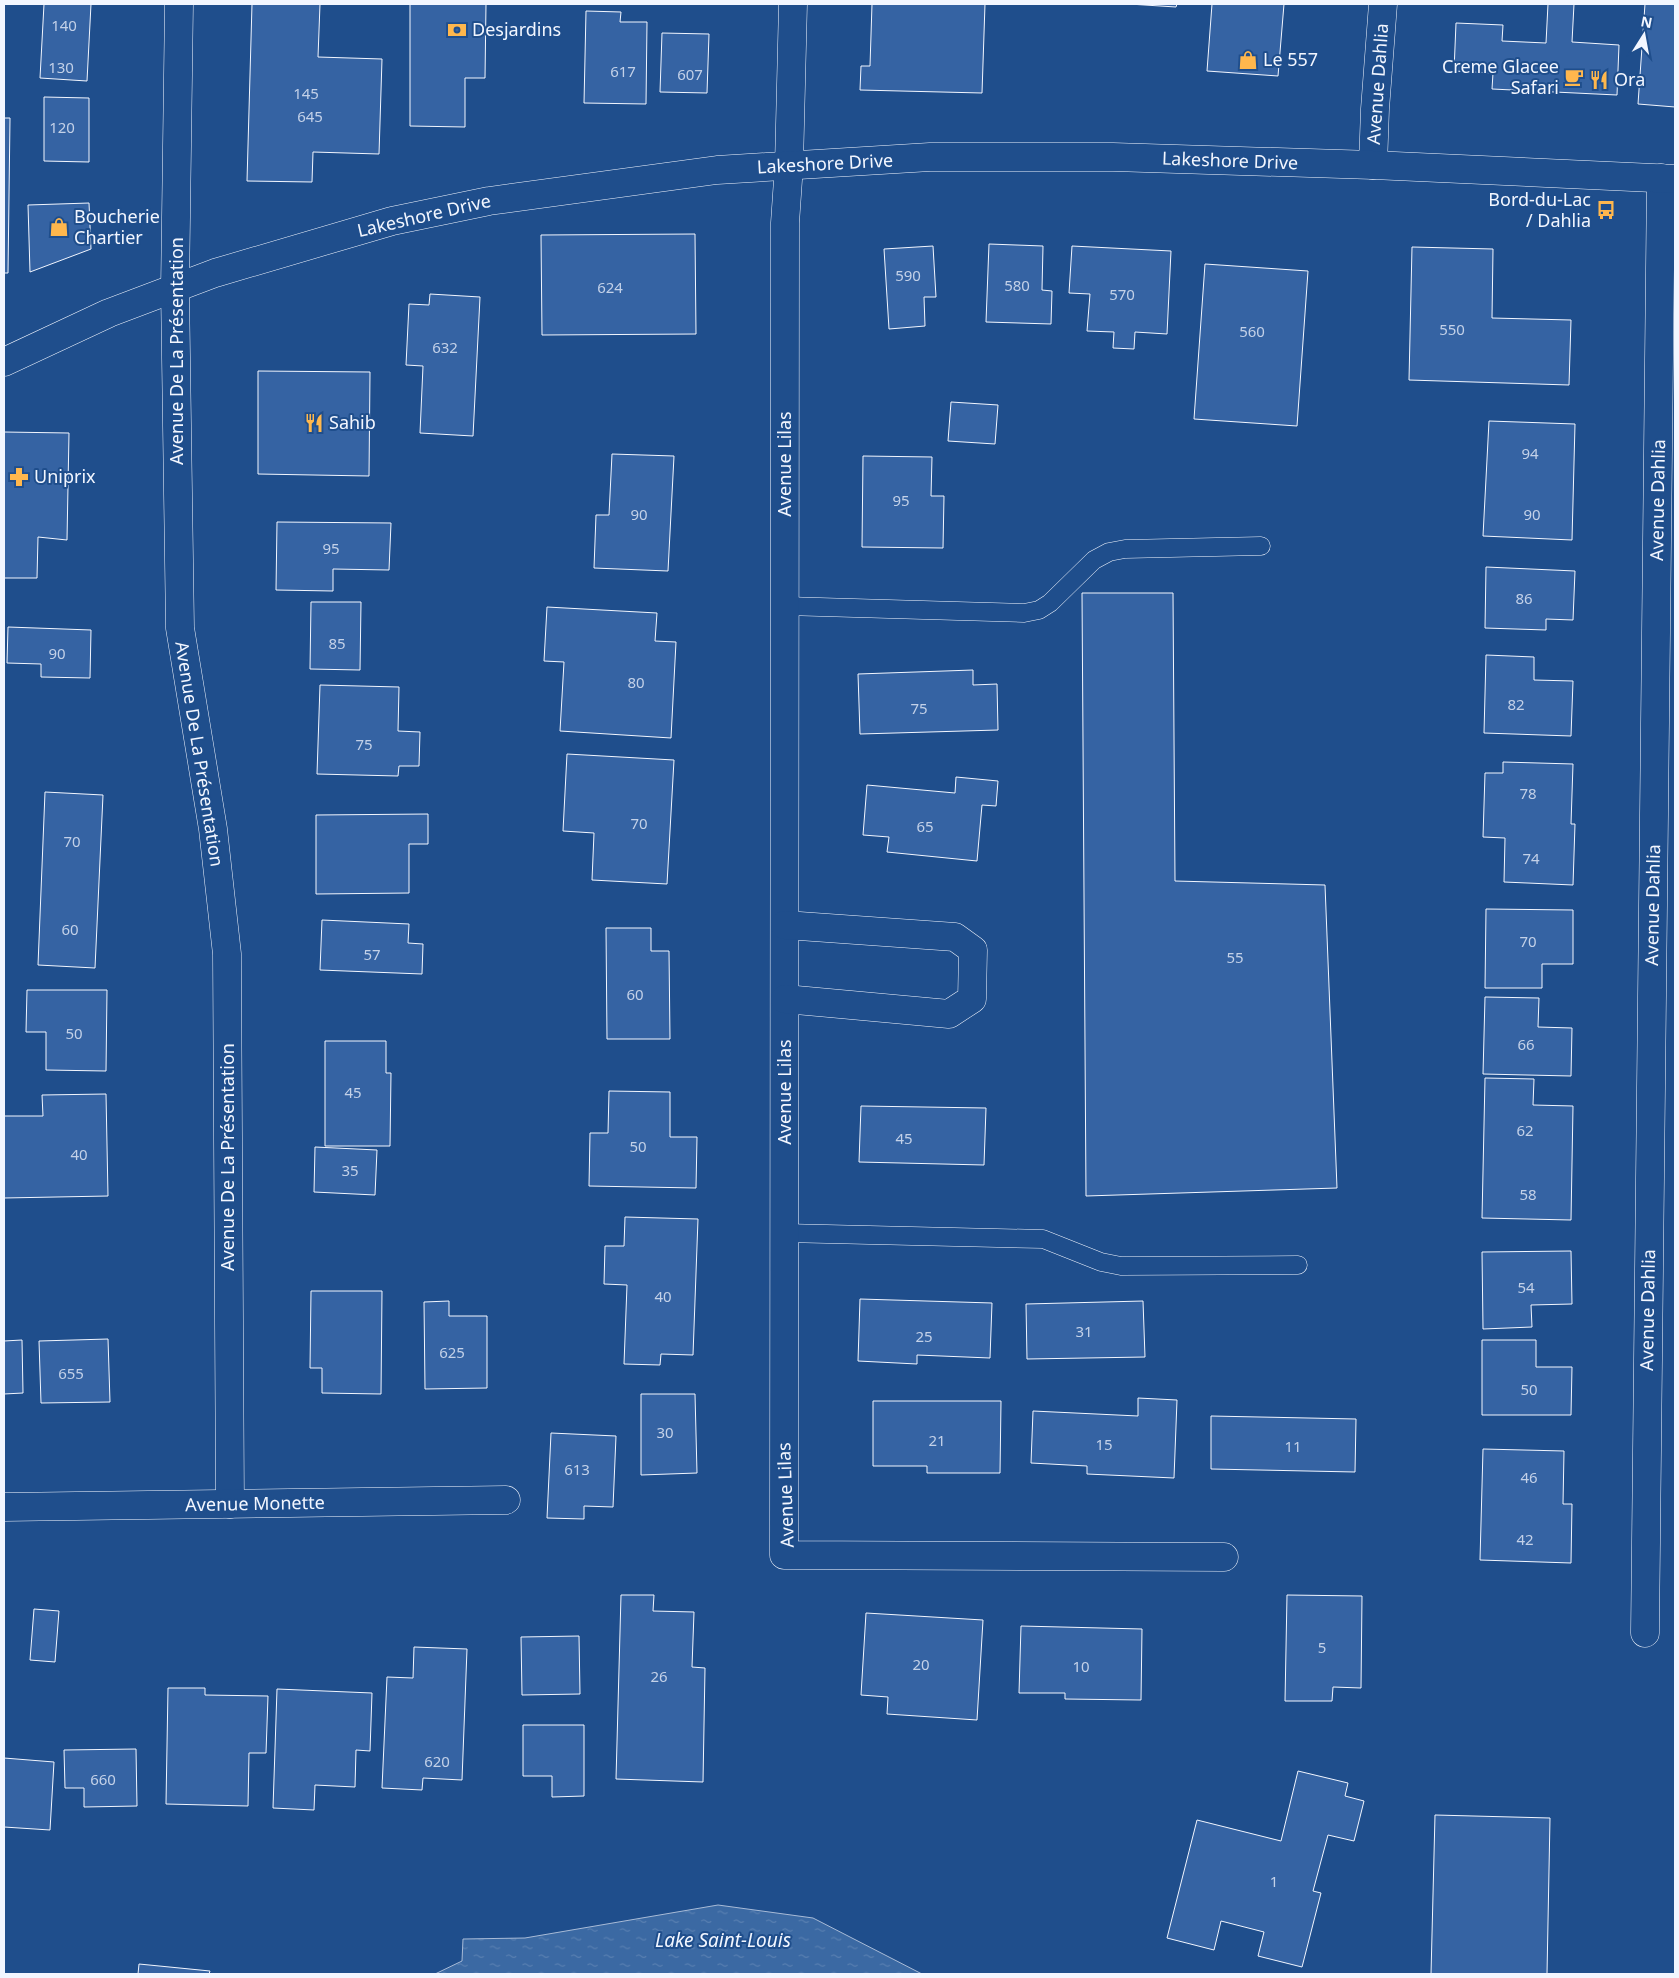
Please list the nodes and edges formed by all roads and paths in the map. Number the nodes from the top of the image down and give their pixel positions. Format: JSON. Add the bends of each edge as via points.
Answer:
{"nodes":[{"id":1,"x":179,"y":4,"type":"edge"},
{"id":2,"x":793,"y":4,"type":"edge"},
{"id":3,"x":1383,"y":4,"type":"edge"},
{"id":4,"x":1374,"y":164,"type":"junction"},
{"id":5,"x":789,"y":165,"type":"junction"},
{"id":6,"x":1668,"y":178,"type":"edge"},
{"id":7,"x":175,"y":289,"type":"junction"},
{"id":8,"x":4,"y":362,"type":"edge"},
{"id":9,"x":1261,"y":546,"type":"dead end"},
{"id":10,"x":785,"y":606,"type":"junction"},
{"id":11,"x":785,"y":925,"type":"junction"},
{"id":12,"x":785,"y":999,"type":"junction"},
{"id":13,"x":784,"y":1233,"type":"junction"},
{"id":14,"x":1298,"y":1265,"type":"dead end"},
{"id":15,"x":506,"y":1500,"type":"dead end"},
{"id":16,"x":230,"y":1504,"type":"junction"},
{"id":17,"x":4,"y":1507,"type":"edge"},
{"id":18,"x":1224,"y":1558,"type":"dead end"},
{"id":19,"x":1645,"y":1633,"type":"dead end"}],
"edges":[{"from":1,"to":7,"type":"street","name":"Avenue De La Présentation"},
{"from":2,"to":5,"type":"street","name":"Avenue Lilas"},
{"from":3,"to":4,"type":"street","name":"Avenue Dahlia"},
{"from":4,"to":5,"type":"street","name":"Lakeshore Drive","via":[[1113,157],[947,157]]},
{"from":4,"to":6,"type":"street","name":"Lakeshore Drive"},
{"from":5,"to":7,"type":"street","name":"Lakeshore Drive","via":[[717,170],[489,201],[392,221],[244,264]]},
{"from":5,"to":10,"type":"street","name":"Avenue Lilas","via":[[785,223]]},
{"from":6,"to":19,"type":"street","name":"Avenue Dahlia"},
{"from":7,"to":8,"type":"street","name":"Lakeshore Drive","via":[[109,314]]},
{"from":7,"to":16,"type":"street","name":"Avenue De La Présentation","via":[[180,628],[213,829],[227,954]]},
{"from":9,"to":10,"type":"lane","via":[[1124,548],[1109,552],[1094,560],[1050,603],[1039,610],[1024,613]]},
{"from":10,"to":11,"type":"street","name":"Avenue Lilas"},
{"from":11,"to":12,"type":"street","name":"Avenue Lilas"},
{"from":11,"to":12,"type":"street","via":[[955,937],[973,950],[972,999],[949,1014]]},
{"from":12,"to":13,"type":"street","name":"Avenue Lilas"},
{"from":13,"to":14,"type":"lane","via":[[1043,1239],[1101,1262],[1121,1266]]},
{"from":13,"to":18,"type":"street","name":"Avenue Lilas","via":[[784,1555]]},
{"from":15,"to":16,"type":"street","name":"Avenue Monette"},
{"from":16,"to":17,"type":"street","name":"Avenue Monette"}]}
